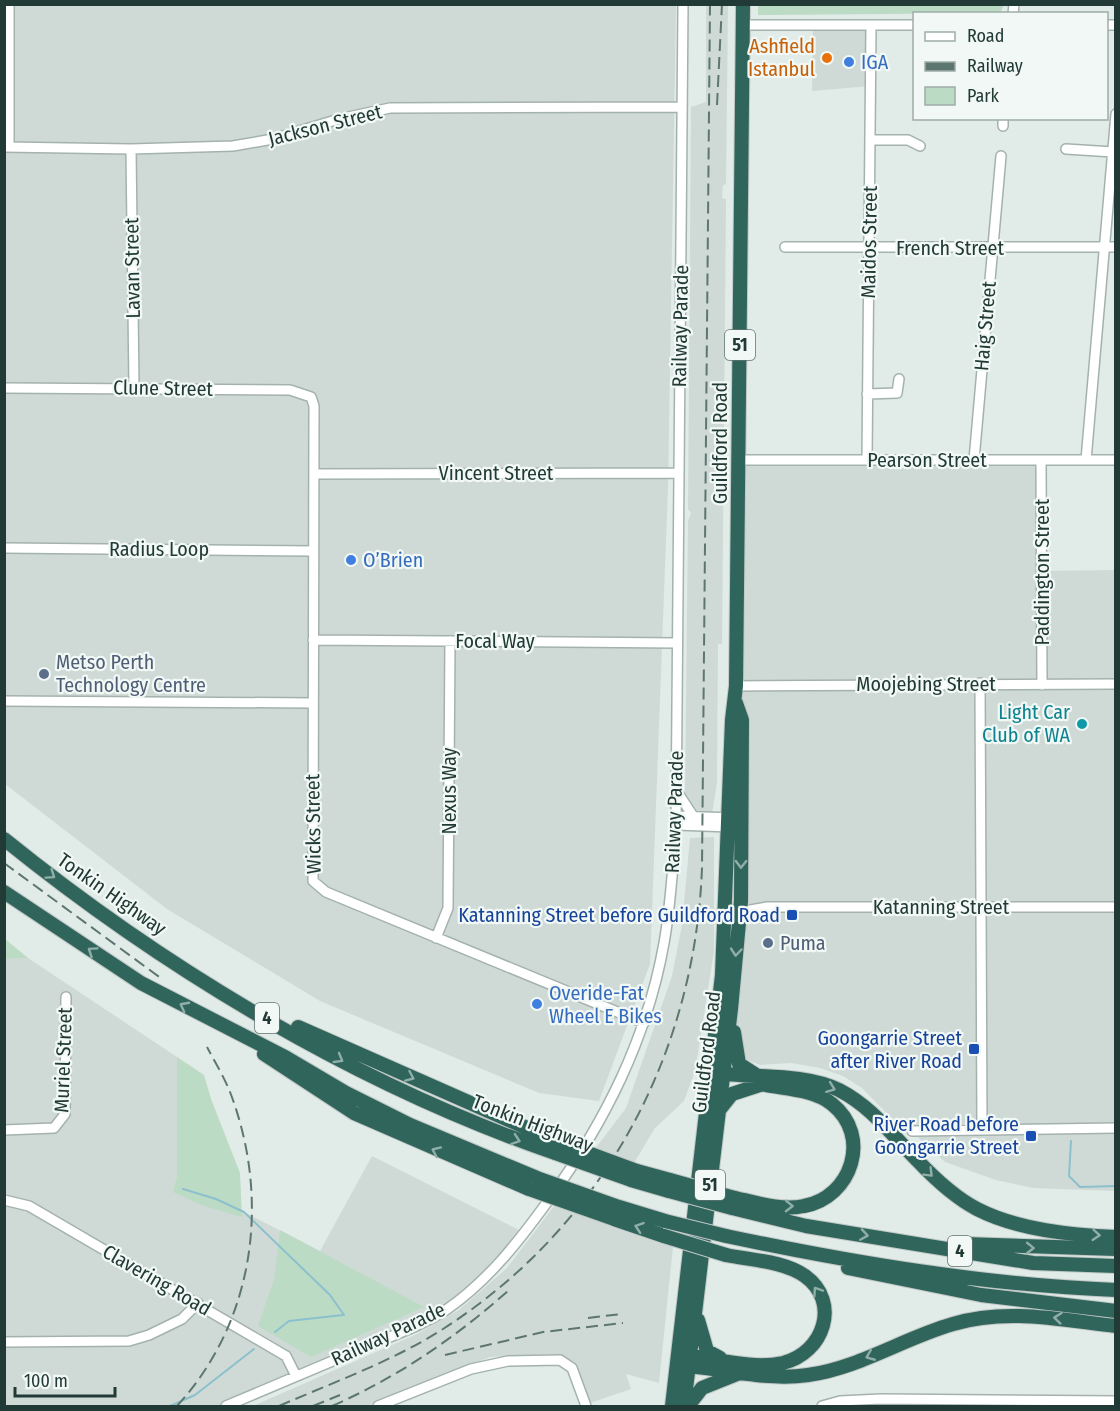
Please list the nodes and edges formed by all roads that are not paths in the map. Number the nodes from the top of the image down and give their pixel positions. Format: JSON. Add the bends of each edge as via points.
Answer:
{"nodes":[{"id":1,"x":9,"y":4,"type":"edge"},
{"id":2,"x":683,"y":4,"type":"edge"},
{"id":3,"x":743,"y":4,"type":"edge"},
{"id":4,"x":743,"y":25,"type":"junction"},
{"id":5,"x":871,"y":25,"type":"junction"},
{"id":6,"x":913,"y":25,"type":"edge"},
{"id":7,"x":682,"y":107,"type":"junction"},
{"id":8,"x":1116,"y":114,"type":"edge"},
{"id":9,"x":870,"y":140,"type":"junction"},
{"id":10,"x":920,"y":146,"type":"dead end"},
{"id":11,"x":7,"y":147,"type":"edge"},
{"id":12,"x":131,"y":148,"type":"junction"},
{"id":13,"x":1066,"y":149,"type":"dead end"},
{"id":14,"x":1113,"y":152,"type":"junction"},
{"id":15,"x":1001,"y":156,"type":"dead end"},
{"id":16,"x":785,"y":247,"type":"dead end"},
{"id":17,"x":869,"y":247,"type":"junction"},
{"id":18,"x":1104,"y":247,"type":"junction"},
{"id":19,"x":1116,"y":247,"type":"edge"},
{"id":20,"x":992,"y":248,"type":"junction"},
{"id":21,"x":898,"y":380,"type":"dead end"},
{"id":22,"x":134,"y":387,"type":"junction"},
{"id":23,"x":4,"y":388,"type":"edge"},
{"id":24,"x":867,"y":394,"type":"junction"},
{"id":25,"x":314,"y":406,"type":"joint"},
{"id":26,"x":739,"y":460,"type":"junction"},
{"id":27,"x":867,"y":460,"type":"junction"},
{"id":28,"x":974,"y":460,"type":"junction"},
{"id":29,"x":1041,"y":460,"type":"junction"},
{"id":30,"x":1086,"y":460,"type":"junction"},
{"id":31,"x":1116,"y":460,"type":"edge"},
{"id":32,"x":678,"y":473,"type":"junction"},
{"id":33,"x":314,"y":474,"type":"junction"},
{"id":34,"x":4,"y":548,"type":"edge"},
{"id":35,"x":313,"y":551,"type":"junction"},
{"id":36,"x":313,"y":640,"type":"junction"},
{"id":37,"x":450,"y":641,"type":"junction"},
{"id":38,"x":677,"y":643,"type":"junction"},
{"id":39,"x":980,"y":683,"type":"junction"},
{"id":40,"x":1116,"y":684,"type":"edge"},
{"id":41,"x":1042,"y":685,"type":"junction"},
{"id":42,"x":736,"y":686,"type":"junction"},
{"id":43,"x":4,"y":701,"type":"edge"},
{"id":44,"x":312,"y":703,"type":"junction"},
{"id":45,"x":677,"y":791,"type":"junction"},
{"id":46,"x":695,"y":819,"type":"junction"},
{"id":47,"x":676,"y":821,"type":"junction"},
{"id":48,"x":735,"y":822,"type":"junction"},
{"id":49,"x":4,"y":839,"type":"edge"},
{"id":50,"x":4,"y":892,"type":"edge"},
{"id":51,"x":733,"y":906,"type":"junction"},
{"id":52,"x":1116,"y":907,"type":"edge"},
{"id":53,"x":980,"y":908,"type":"junction"},
{"id":54,"x":436,"y":938,"type":"junction"},
{"id":55,"x":66,"y":997,"type":"dead end"},
{"id":56,"x":731,"y":1009,"type":"junction"},
{"id":57,"x":644,"y":1023,"type":"junction"},
{"id":58,"x":717,"y":1077,"type":"junction"},
{"id":59,"x":761,"y":1080,"type":"junction"},
{"id":60,"x":719,"y":1110,"type":"junction"},
{"id":61,"x":1116,"y":1128,"type":"edge"},
{"id":62,"x":982,"y":1129,"type":"junction"},
{"id":63,"x":4,"y":1130,"type":"edge"},
{"id":64,"x":912,"y":1131,"type":"dead end"},
{"id":65,"x":4,"y":1200,"type":"edge"},
{"id":66,"x":732,"y":1202,"type":"junction"},
{"id":67,"x":617,"y":1213,"type":"junction"},
{"id":68,"x":1116,"y":1237,"type":"edge"},
{"id":69,"x":888,"y":1239,"type":"junction"},
{"id":70,"x":774,"y":1246,"type":"junction"},
{"id":71,"x":1116,"y":1249,"type":"edge"},
{"id":72,"x":1116,"y":1266,"type":"edge"},
{"id":73,"x":1116,"y":1290,"type":"edge"},
{"id":74,"x":198,"y":1303,"type":"junction"},
{"id":75,"x":1116,"y":1311,"type":"edge"},
{"id":76,"x":696,"y":1315,"type":"junction"},
{"id":77,"x":1116,"y":1326,"type":"edge"},
{"id":78,"x":4,"y":1342,"type":"edge"},
{"id":79,"x":683,"y":1360,"type":"junction"},
{"id":80,"x":725,"y":1360,"type":"junction"},
{"id":81,"x":745,"y":1372,"type":"junction"},
{"id":82,"x":296,"y":1376,"type":"junction"},
{"id":83,"x":1116,"y":1401,"type":"edge"},
{"id":84,"x":226,"y":1407,"type":"edge"},
{"id":85,"x":378,"y":1407,"type":"edge"},
{"id":86,"x":586,"y":1407,"type":"edge"},
{"id":87,"x":672,"y":1407,"type":"edge"},
{"id":88,"x":686,"y":1407,"type":"edge"},
{"id":89,"x":822,"y":1407,"type":"edge"}],
"edges":[{"from":1,"to":11,"type":"street"},
{"from":2,"to":7,"type":"street","name":"Railway Parade"},
{"from":3,"to":4,"type":"highway","name":"Guildford Road","number":"51"},
{"from":4,"to":5,"type":"street"},
{"from":4,"to":26,"type":"highway","name":"Guildford Road","number":"51"},
{"from":5,"to":6,"type":"street"},
{"from":5,"to":9,"type":"street","name":"Maidos Street"},
{"from":7,"to":12,"type":"street","name":"Jackson Street","via":[[390,108],[233,146]]},
{"from":7,"to":32,"type":"street","name":"Railway Parade"},
{"from":8,"to":14,"type":"street"},
{"from":9,"to":10,"type":"street","via":[[908,140]]},
{"from":9,"to":17,"type":"street","name":"Maidos Street"},
{"from":11,"to":12,"type":"street","name":"Jackson Street"},
{"from":12,"to":22,"type":"street","name":"Lavan Street"},
{"from":13,"to":14,"type":"street"},
{"from":14,"to":18,"type":"street"},
{"from":15,"to":20,"type":"street","name":"Haig Street"},
{"from":16,"to":17,"type":"street","name":"French Street"},
{"from":17,"to":20,"type":"street","name":"French Street"},
{"from":17,"to":24,"type":"street","name":"Maidos Street"},
{"from":18,"to":19,"type":"street","name":"French Street"},
{"from":18,"to":20,"type":"street","name":"French Street"},
{"from":18,"to":30,"type":"street"},
{"from":20,"to":28,"type":"street","name":"Haig Street"},
{"from":21,"to":24,"type":"street","via":[[897,393]]},
{"from":22,"to":23,"type":"street","name":"Clune Street"},
{"from":22,"to":25,"type":"street","name":"Clune Street","via":[[290,390],[308,395]]},
{"from":24,"to":27,"type":"street","name":"Maidos Street"},
{"from":25,"to":33,"type":"street","name":"Wicks Street"},
{"from":26,"to":27,"type":"street","name":"Pearson Street"},
{"from":26,"to":42,"type":"highway","name":"Guildford Road","number":"51"},
{"from":27,"to":28,"type":"street","name":"Pearson Street"},
{"from":28,"to":29,"type":"street","name":"Pearson Street"},
{"from":29,"to":30,"type":"street","name":"Pearson Street"},
{"from":29,"to":41,"type":"street","name":"Paddington Street"},
{"from":30,"to":31,"type":"street","name":"Pearson Street"},
{"from":32,"to":33,"type":"street","name":"Vincent Street"},
{"from":32,"to":38,"type":"street","name":"Railway Parade"},
{"from":33,"to":35,"type":"street","name":"Wicks Street"},
{"from":34,"to":35,"type":"street","name":"Radius Loop"},
{"from":35,"to":36,"type":"street","name":"Wicks Street"},
{"from":36,"to":37,"type":"street","name":"Focal Way"},
{"from":36,"to":44,"type":"street","name":"Wicks Street"},
{"from":37,"to":38,"type":"street","name":"Focal Way"},
{"from":37,"to":54,"type":"street","name":"Nexus Way","via":[[448,908]]},
{"from":38,"to":45,"type":"street","name":"Railway Parade"},
{"from":39,"to":41,"type":"street","name":"Moojebing Street"},
{"from":39,"to":42,"type":"street","name":"Moojebing Street"},
{"from":39,"to":53,"type":"street"},
{"from":40,"to":41,"type":"street","name":"Moojebing Street"},
{"from":42,"to":48,"type":"highway","name":"Guildford Road","number":"51","via":[[741,720]]},
{"from":43,"to":44,"type":"street"},
{"from":44,"to":54,"type":"street","name":"Wicks Street","via":[[313,881],[326,892]]},
{"from":45,"to":46,"type":"street"},
{"from":45,"to":47,"type":"street","name":"Railway Parade"},
{"from":46,"to":47,"type":"street"},
{"from":46,"to":48,"type":"street"},
{"from":47,"to":48,"type":"street"},
{"from":47,"to":57,"type":"street","name":"Railway Parade","via":[[664,945]]},
{"from":48,"to":51,"type":"highway","name":"Guildford Road","number":"51"},
{"from":49,"to":66,"type":"highway","name":"Tonkin Highway","number":"4","one_way":true,"bridge":true,"via":[[108,916],[222,992],[351,1066],[495,1133],[558,1148],[634,1176]]},
{"from":67,"to":50,"type":"highway","number":"4","one_way":true,"bridge":true,"via":[[533,1183],[346,1093],[141,983]]},
{"from":51,"to":53,"type":"street","name":"Katanning Street"},
{"from":51,"to":56,"type":"highway","name":"Guildford Road","number":"51","one_way":true},
{"from":51,"to":58,"type":"highway","name":"Guildford Road","number":"51"},
{"from":52,"to":53,"type":"street","name":"Katanning Street"},
{"from":53,"to":62,"type":"street"},
{"from":54,"to":57,"type":"street","name":"Wicks Street"},
{"from":55,"to":63,"type":"street","name":"Muriel Street","via":[[65,1107],[61,1122],[46,1130]]},
{"from":56,"to":58,"type":"highway","name":"Guildford Road","number":"51"},
{"from":56,"to":59,"type":"highway","via":[[740,1064]]},
{"from":57,"to":82,"type":"street","name":"Railway Parade","via":[[590,1142],[510,1252],[446,1310]]},
{"from":58,"to":59,"type":"highway"},
{"from":58,"to":60,"type":"highway","name":"Guildford Road","number":"51"},
{"from":58,"to":79,"type":"highway","name":"Guildford Road","number":"51"},
{"from":59,"to":60,"type":"highway","via":[[732,1094]]},
{"from":66,"to":59,"type":"highway","one_way":true,"via":[[803,1206],[831,1195],[852,1164],[852,1131],[833,1104]]},
{"from":59,"to":68,"type":"highway","one_way":true,"via":[[820,1084],[859,1102],[936,1180],[978,1210],[1033,1227]]},
{"from":60,"to":76,"type":"highway","name":"Guildford Road","number":"51"},
{"from":61,"to":62,"type":"street"},
{"from":62,"to":64,"type":"street"},
{"from":65,"to":74,"type":"street","name":"Clavering Road","via":[[29,1206]]},
{"from":66,"to":69,"type":"highway","name":"Tonkin Highway","number":"4","one_way":true,"via":[[806,1226]]},
{"from":67,"to":70,"type":"highway","number":"4","bridge":true},
{"from":80,"to":67,"type":"highway","one_way":true,"bridge":true,"via":[[781,1364],[798,1358],[818,1339],[826,1314],[818,1289],[803,1274],[782,1266],[726,1255],[664,1236]]},
{"from":69,"to":71,"type":"highway","one_way":true},
{"from":69,"to":72,"type":"highway","name":"Tonkin Highway","number":"4","via":[[1033,1263]]},
{"from":70,"to":73,"type":"highway","via":[[951,1276],[1053,1288]]},
{"from":70,"to":75,"type":"highway","via":[[804,1260],[981,1295]]},
{"from":74,"to":78,"type":"street","via":[[182,1319],[129,1341]]},
{"from":74,"to":82,"type":"street","name":"Clavering Road","via":[[286,1356]]},
{"from":76,"to":79,"type":"highway","name":"Guildford Road","number":"51"},
{"from":76,"to":80,"type":"highway","via":[[707,1351]]},
{"from":77,"to":81,"type":"highway","one_way":true,"via":[[1054,1318],[988,1317],[938,1329],[835,1370],[788,1377]]},
{"from":79,"to":80,"type":"highway"},
{"from":79,"to":81,"type":"highway"},
{"from":79,"to":87,"type":"highway","name":"Guildford Road","number":"51"},
{"from":79,"to":88,"type":"highway","name":"Guildford Road","number":"51"},
{"from":81,"to":88,"type":"highway","via":[[709,1383]]},
{"from":82,"to":84,"type":"street","name":"Railway Parade"},
{"from":83,"to":89,"type":"street","via":[[881,1399],[840,1401]]},
{"from":85,"to":86,"type":"street","via":[[471,1369],[508,1360],[560,1360],[572,1368]]}]}
